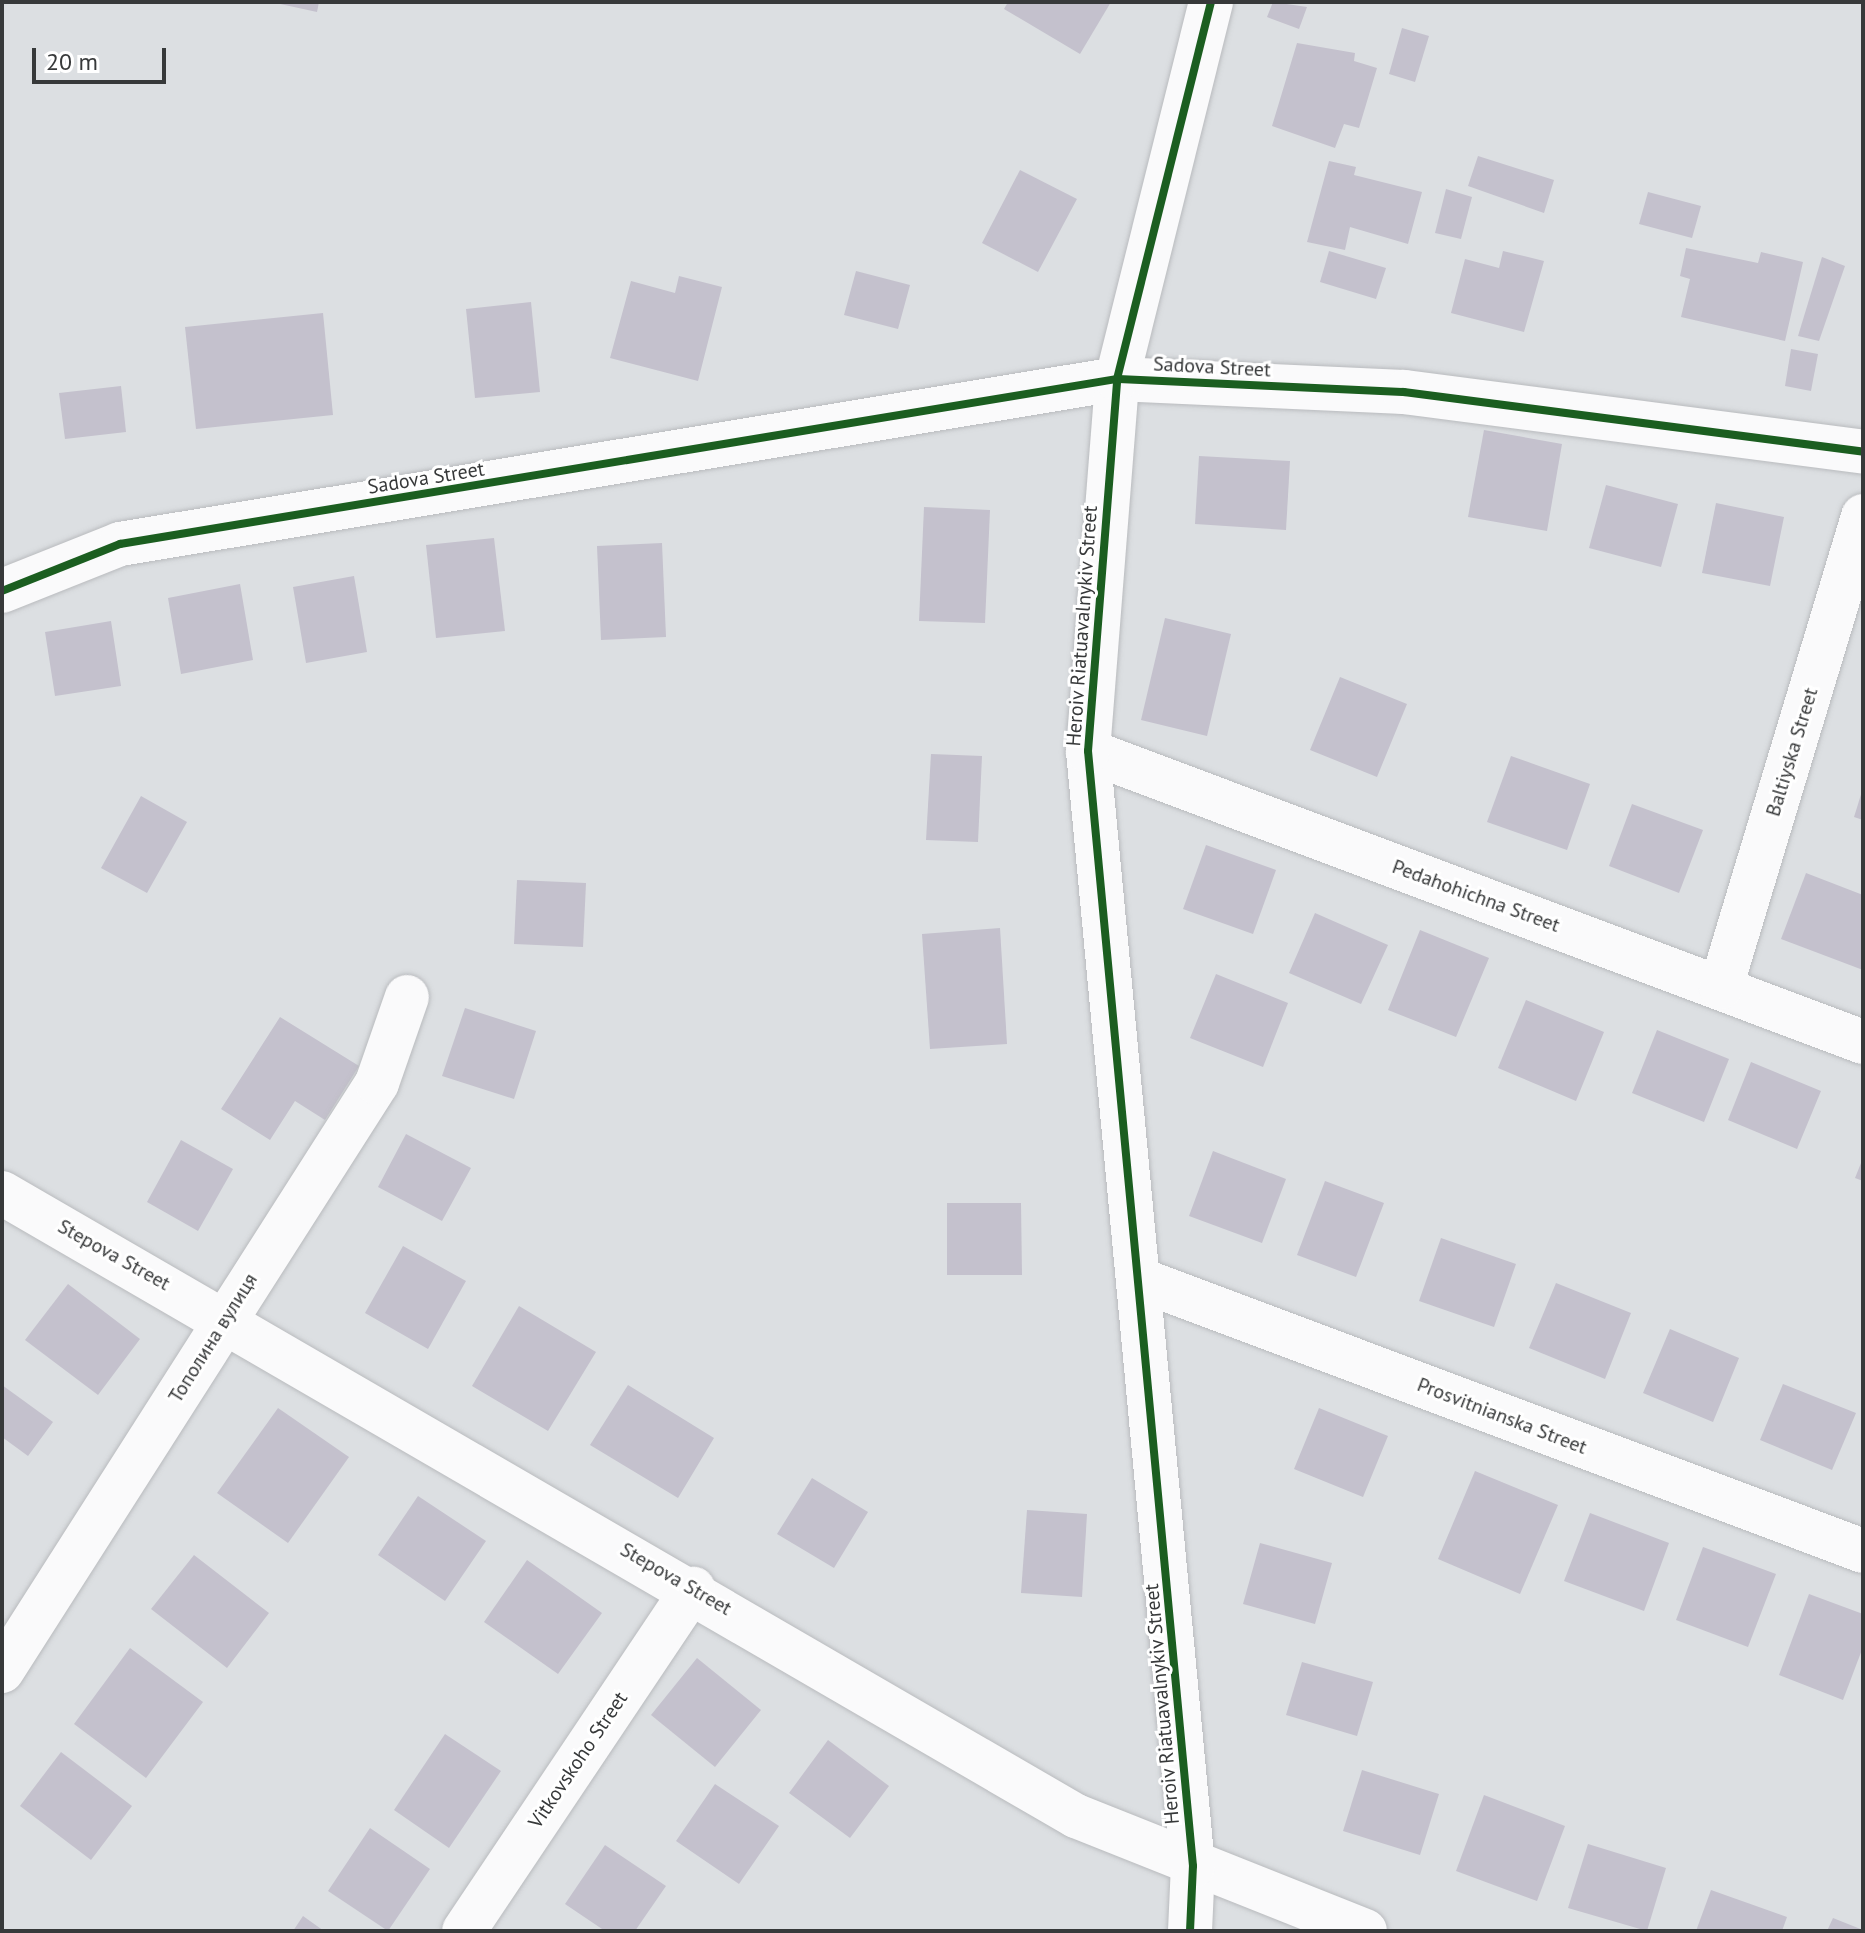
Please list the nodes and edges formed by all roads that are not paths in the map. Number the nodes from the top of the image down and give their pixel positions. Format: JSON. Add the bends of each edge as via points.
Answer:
{"nodes":[{"id":1,"x":1211,"y":2,"type":"edge"},
{"id":2,"x":1117,"y":379,"type":"junction"},
{"id":3,"x":1863,"y":452,"type":"edge"},
{"id":4,"x":1863,"y":516,"type":"edge"},
{"id":5,"x":2,"y":591,"type":"edge"},
{"id":6,"x":1088,"y":751,"type":"junction"},
{"id":7,"x":1721,"y":987,"type":"junction"},
{"id":8,"x":407,"y":997,"type":"dead end"},
{"id":9,"x":1863,"y":1042,"type":"edge"},
{"id":10,"x":2,"y":1193,"type":"edge"},
{"id":11,"x":1141,"y":1280,"type":"junction"},
{"id":12,"x":226,"y":1318,"type":"junction"},
{"id":13,"x":1863,"y":1551,"type":"edge"},
{"id":14,"x":693,"y":1589,"type":"junction"},
{"id":15,"x":2,"y":1671,"type":"edge"},
{"id":16,"x":1193,"y":1866,"type":"junction"},
{"id":17,"x":464,"y":1931,"type":"edge"},
{"id":18,"x":1190,"y":1931,"type":"edge"},
{"id":19,"x":1365,"y":1931,"type":"edge"}],
"edges":[{"from":1,"to":2,"type":"street","name":"Heroiv Riatuavalnykiv Street"},
{"from":2,"to":3,"type":"street","name":"Sadova Street","via":[[1404,392]]},
{"from":2,"to":5,"type":"street","name":"Sadova Street","via":[[120,544]]},
{"from":2,"to":6,"type":"street","name":"Heroiv Riatuavalnykiv Street"},
{"from":4,"to":7,"type":"street","name":"Baltiyska Street"},
{"from":6,"to":7,"type":"street","name":"Pedahohichna Street"},
{"from":6,"to":11,"type":"street","name":"Heroiv Riatuavalnykiv Street"},
{"from":7,"to":9,"type":"street","name":"Pedahohichna Street"},
{"from":8,"to":12,"type":"street","name":"Тополина вулиця","via":[[377,1083]]},
{"from":10,"to":12,"type":"street","name":"Stepova Street"},
{"from":11,"to":13,"type":"street","name":"Prosvitnianska Street"},
{"from":11,"to":16,"type":"street","name":"Heroiv Riatuavalnykiv Street"},
{"from":12,"to":14,"type":"street","name":"Stepova Street"},
{"from":12,"to":15,"type":"street","name":"Тополина вулиця"},
{"from":14,"to":16,"type":"street","name":"Stepova Street","via":[[1076,1816]]},
{"from":14,"to":17,"type":"street","name":"Vitkovskoho Street"},
{"from":16,"to":18,"type":"street","name":"Heroiv Riatuavalnykiv Street"},
{"from":16,"to":19,"type":"street","name":"Stepova Street"}]}
